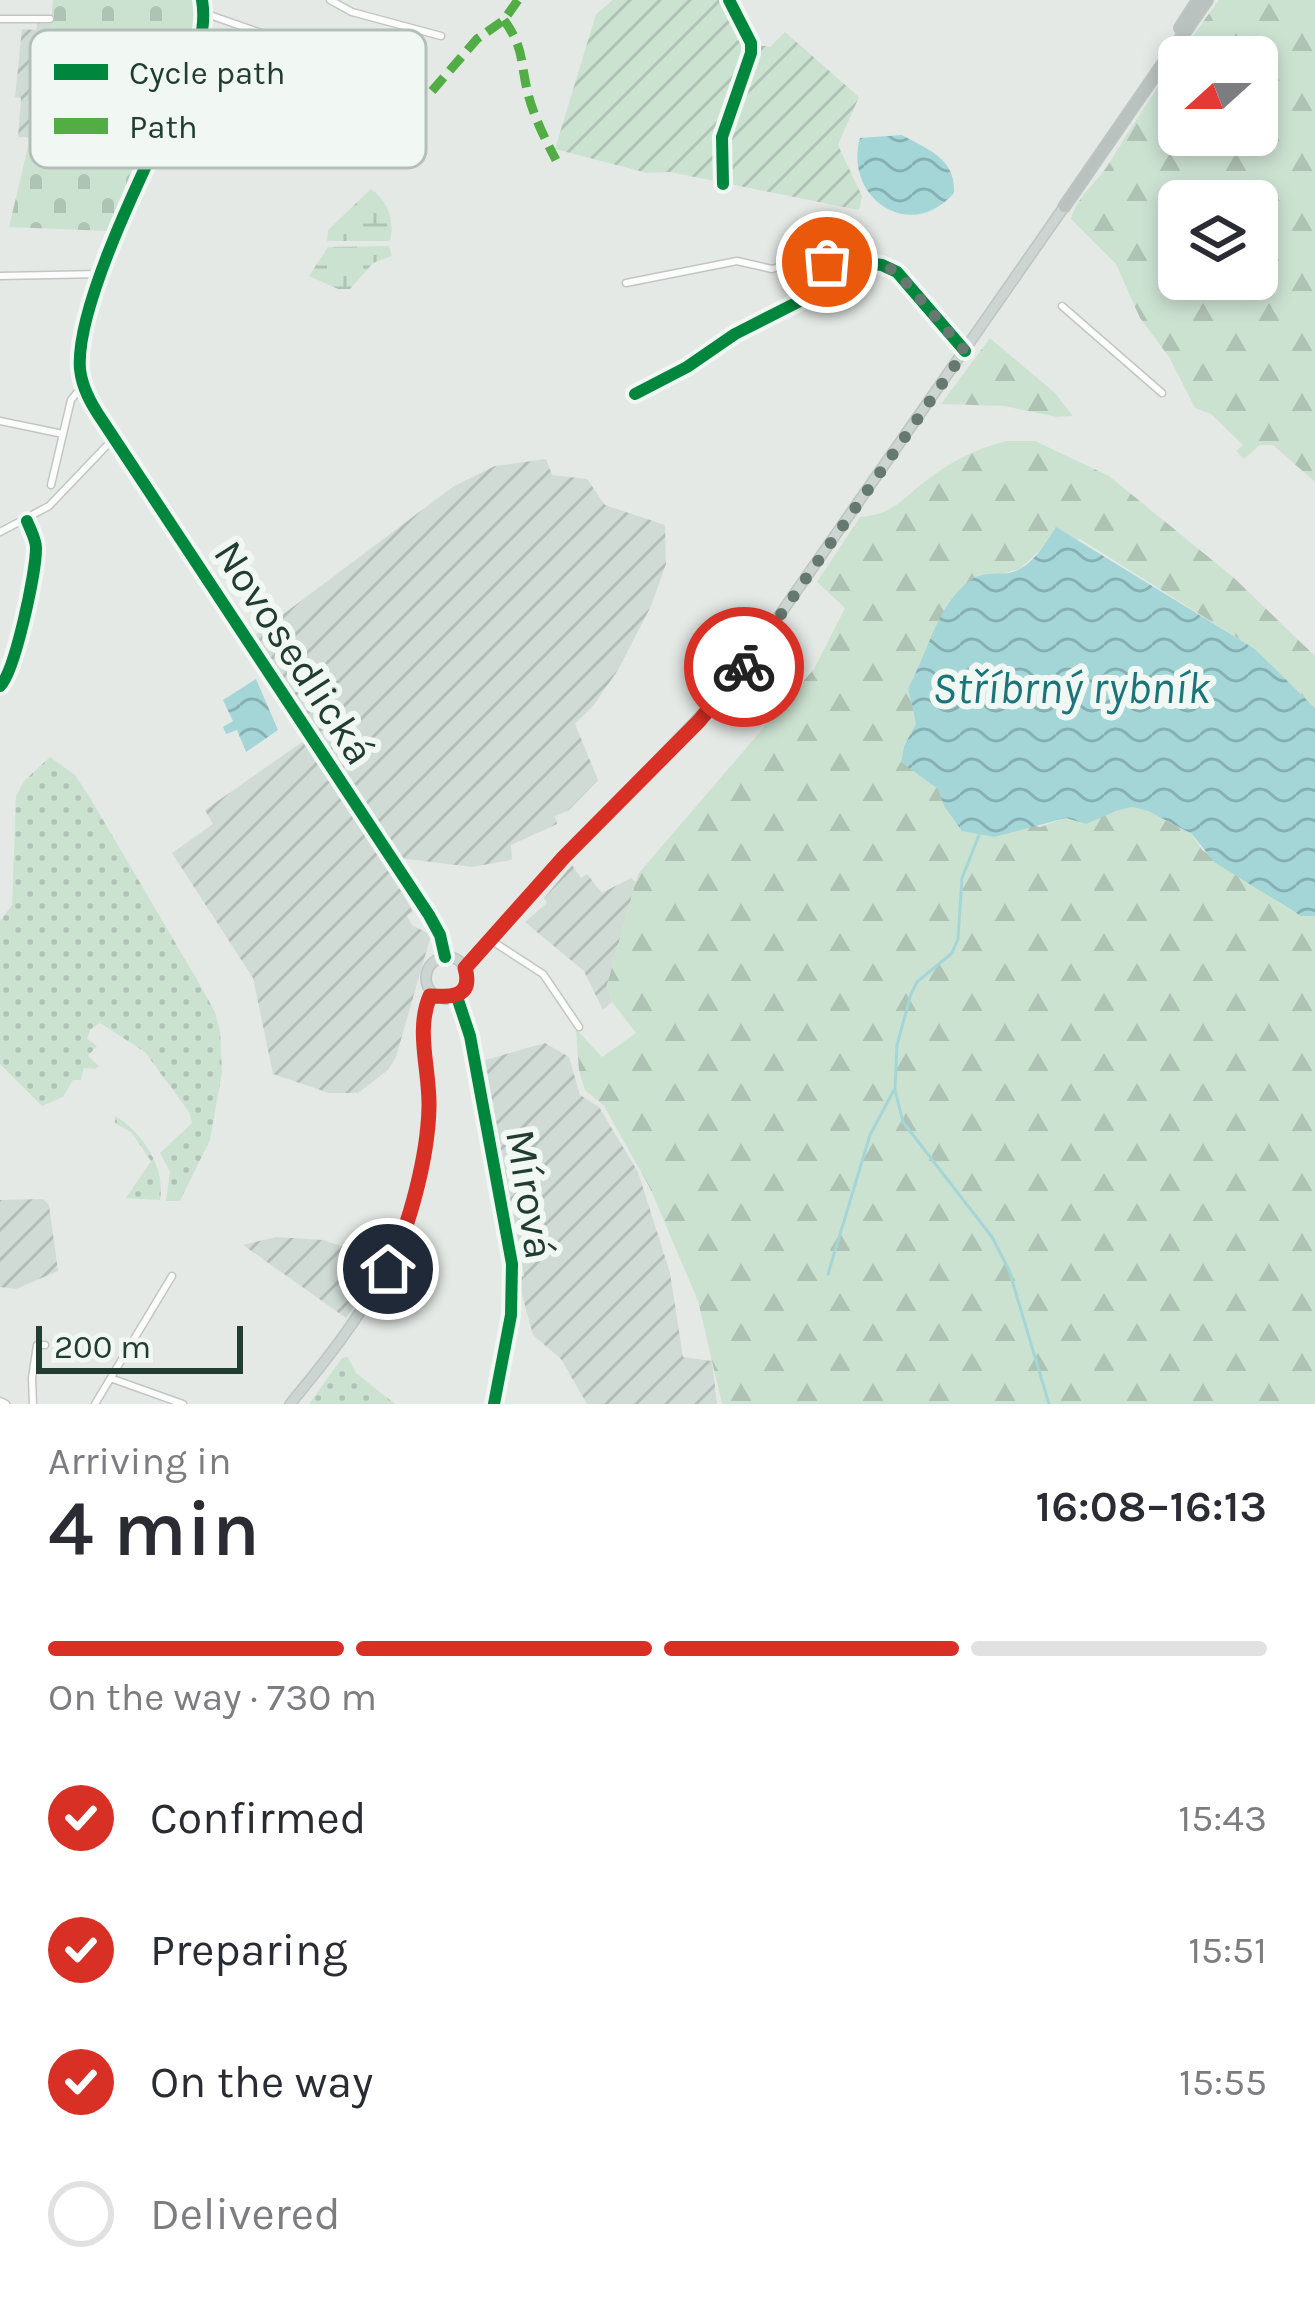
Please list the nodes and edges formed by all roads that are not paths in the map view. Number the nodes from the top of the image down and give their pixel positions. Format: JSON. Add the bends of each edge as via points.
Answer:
{"nodes":[{"id":1,"x":202,"y":0,"type":"edge"},
{"id":2,"x":330,"y":0,"type":"edge"},
{"id":3,"x":729,"y":0,"type":"edge"},
{"id":4,"x":1196,"y":0,"type":"edge"},
{"id":5,"x":1208,"y":0,"type":"edge"},
{"id":6,"x":204,"y":13,"type":"junction"},
{"id":7,"x":0,"y":19,"type":"edge"},
{"id":8,"x":50,"y":19,"type":"dead end"},
{"id":9,"x":202,"y":30,"type":"edge"},
{"id":10,"x":252,"y":30,"type":"edge"},
{"id":11,"x":419,"y":30,"type":"edge"},
{"id":12,"x":426,"y":32,"type":"edge"},
{"id":13,"x":441,"y":36,"type":"dead end"},
{"id":14,"x":148,"y":168,"type":"edge"},
{"id":15,"x":723,"y":184,"type":"dead end"},
{"id":16,"x":1064,"y":207,"type":"junction"},
{"id":17,"x":859,"y":262,"type":"junction"},
{"id":18,"x":101,"y":274,"type":"junction"},
{"id":19,"x":0,"y":276,"type":"edge"},
{"id":20,"x":626,"y":283,"type":"dead end"},
{"id":21,"x":1062,"y":306,"type":"dead end"},
{"id":22,"x":965,"y":351,"type":"junction"},
{"id":23,"x":83,"y":385,"type":"junction"},
{"id":24,"x":1162,"y":393,"type":"dead end"},
{"id":25,"x":635,"y":394,"type":"dead end"},
{"id":26,"x":0,"y":421,"type":"edge"},
{"id":27,"x":63,"y":434,"type":"junction"},
{"id":28,"x":114,"y":438,"type":"junction"},
{"id":29,"x":51,"y":484,"type":"dead end"},
{"id":30,"x":27,"y":521,"type":"junction"},
{"id":31,"x":0,"y":532,"type":"edge"},
{"id":32,"x":0,"y":686,"type":"edge"},
{"id":33,"x":492,"y":941,"type":"junction"},
{"id":34,"x":445,"y":957,"type":"junction"},
{"id":35,"x":465,"y":968,"type":"junction"},
{"id":36,"x":433,"y":993,"type":"junction"},
{"id":37,"x":457,"y":997,"type":"junction"},
{"id":38,"x":579,"y":1027,"type":"dead end"},
{"id":39,"x":172,"y":1276,"type":"dead end"},
{"id":40,"x":152,"y":1278,"type":"dead end"},
{"id":41,"x":166,"y":1285,"type":"junction"},
{"id":42,"x":45,"y":1345,"type":"dead end"},
{"id":43,"x":113,"y":1379,"type":"junction"},
{"id":44,"x":33,"y":1404,"type":"edge"},
{"id":45,"x":95,"y":1404,"type":"edge"},
{"id":46,"x":183,"y":1404,"type":"edge"},
{"id":47,"x":290,"y":1404,"type":"edge"},
{"id":48,"x":494,"y":1404,"type":"edge"}],
"edges":[{"from":1,"to":6,"type":"street"},
{"from":2,"to":11,"type":"street"},
{"from":3,"to":15,"type":"street","via":[[752,52],[722,137]]},
{"from":4,"to":16,"type":"highway"},
{"from":5,"to":16,"type":"highway"},
{"from":6,"to":9,"type":"street"},
{"from":6,"to":10,"type":"street"},
{"from":7,"to":8,"type":"street"},
{"from":12,"to":13,"type":"street"},
{"from":14,"to":18,"type":"street"},
{"from":16,"to":22,"type":"main road"},
{"from":17,"to":20,"type":"street","via":[[772,269],[737,261]]},
{"from":17,"to":22,"type":"street","via":[[897,272]]},
{"from":17,"to":25,"type":"street"},
{"from":18,"to":19,"type":"street"},
{"from":18,"to":23,"type":"street","via":[[81,345]]},
{"from":21,"to":24,"type":"street"},
{"from":22,"to":33,"type":"main road","via":[[723,695]]},
{"from":23,"to":27,"type":"street"},
{"from":23,"to":28,"type":"street","name":"Novosedlická"},
{"from":26,"to":27,"type":"street"},
{"from":27,"to":29,"type":"street"},
{"from":28,"to":30,"type":"street"},
{"from":28,"to":34,"type":"street","name":"Novosedlická","via":[[420,901]]},
{"from":30,"to":31,"type":"street"},
{"from":30,"to":32,"type":"street","via":[[37,545],[20,639]]},
{"from":33,"to":35,"type":"main road"},
{"from":33,"to":38,"type":"street","via":[[543,974]]},
{"from":34,"to":35,"type":"main road"},
{"from":34,"to":36,"type":"main road","via":[[429,968]]},
{"from":35,"to":37,"type":"main road"},
{"from":36,"to":37,"type":"main road"},
{"from":36,"to":47,"type":"main road","via":[[424,1021],[427,1132],[400,1242],[372,1295]]},
{"from":37,"to":48,"type":"street","name":"Mírová","via":[[512,1269],[512,1315]]},
{"from":39,"to":41,"type":"street"},
{"from":40,"to":41,"type":"street"},
{"from":41,"to":43,"type":"street"},
{"from":42,"to":44,"type":"street","via":[[38,1345]]},
{"from":43,"to":45,"type":"street"},
{"from":43,"to":46,"type":"street"}]}
